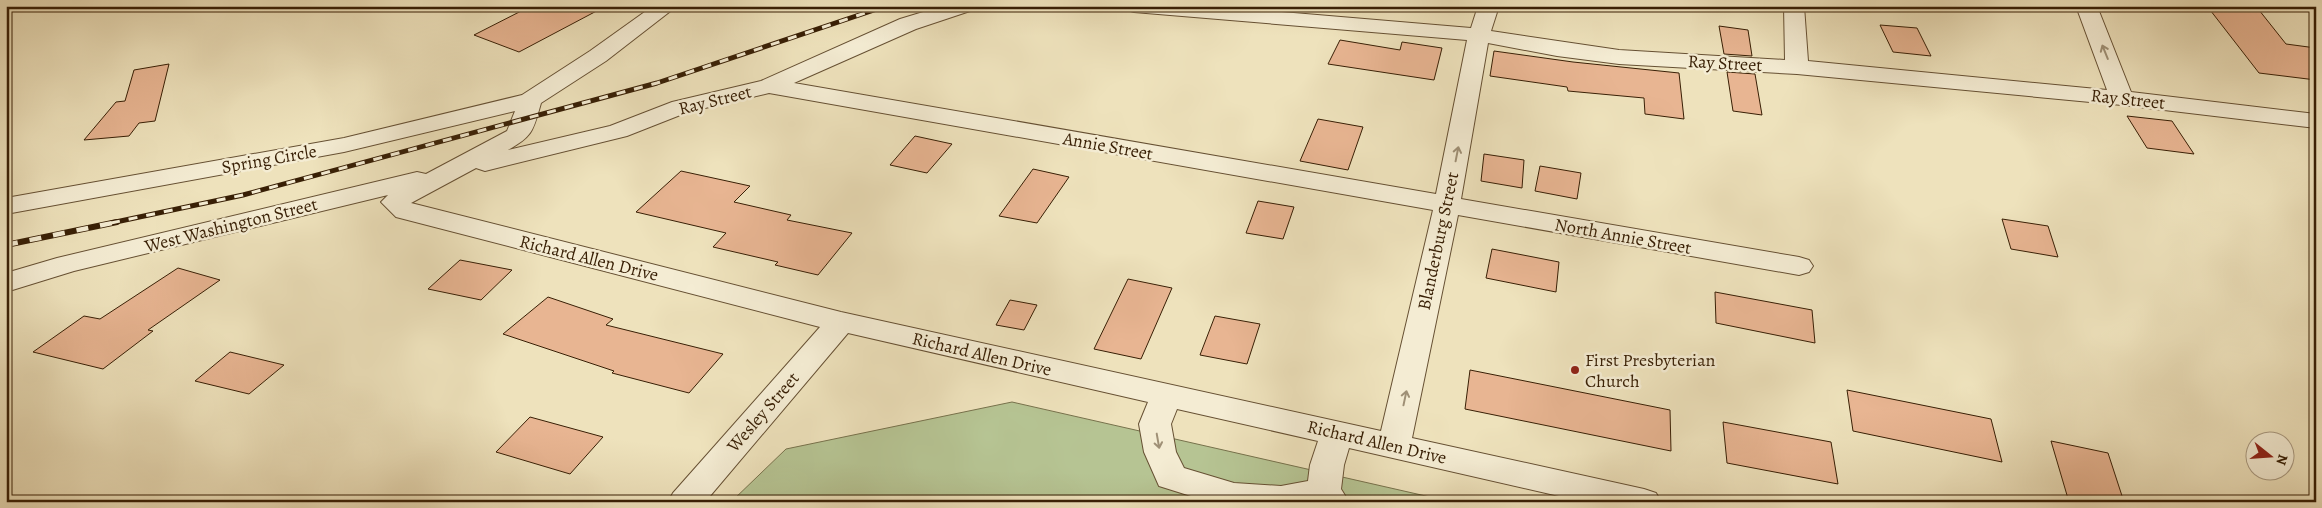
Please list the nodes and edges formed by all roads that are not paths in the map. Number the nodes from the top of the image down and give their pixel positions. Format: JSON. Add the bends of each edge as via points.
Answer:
{"nodes":[{"id":1,"x":667,"y":6,"type":"edge"},
{"id":2,"x":966,"y":6,"type":"edge"},
{"id":3,"x":1134,"y":6,"type":"edge"},
{"id":4,"x":1489,"y":6,"type":"edge"},
{"id":5,"x":1794,"y":6,"type":"edge"},
{"id":6,"x":2086,"y":6,"type":"edge"},
{"id":7,"x":1479,"y":35,"type":"junction"},
{"id":8,"x":1797,"y":68,"type":"junction"},
{"id":9,"x":769,"y":86,"type":"junction"},
{"id":10,"x":2122,"y":98,"type":"junction"},
{"id":11,"x":530,"y":100,"type":"junction"},
{"id":12,"x":2316,"y":121,"type":"edge"},
{"id":13,"x":456,"y":170,"type":"junction"},
{"id":14,"x":6,"y":206,"type":"edge"},
{"id":15,"x":1447,"y":206,"type":"junction"},
{"id":16,"x":1799,"y":266,"type":"dead end"},
{"id":17,"x":6,"y":283,"type":"edge"},
{"id":18,"x":841,"y":322,"type":"junction"},
{"id":19,"x":1167,"y":395,"type":"junction"},
{"id":20,"x":1337,"y":433,"type":"junction"},
{"id":21,"x":1394,"y":446,"type":"junction"},
{"id":22,"x":1328,"y":497,"type":"edge"},
{"id":23,"x":685,"y":502,"type":"edge"},
{"id":24,"x":1644,"y":502,"type":"edge"}],
"edges":[{"from":1,"to":11,"type":"street"},
{"from":2,"to":9,"type":"street","name":"Ray Street","via":[[908,24]]},
{"from":3,"to":7,"type":"street","name":"Ray Street"},
{"from":4,"to":7,"type":"street","name":"Blanderburg Street"},
{"from":5,"to":8,"type":"street"},
{"from":10,"to":6,"type":"street","one_way":true},
{"from":7,"to":8,"type":"street","name":"Ray Street","via":[[1619,57]]},
{"from":15,"to":7,"type":"street","name":"Blanderburg Street","one_way":true},
{"from":8,"to":10,"type":"street","name":"Ray Street"},
{"from":9,"to":13,"type":"street","name":"Ray Street","via":[[680,107],[618,131]]},
{"from":9,"to":15,"type":"street","name":"Annie Street"},
{"from":10,"to":12,"type":"street","name":"Ray Street"},
{"from":11,"to":13,"type":"street","via":[[517,135]]},
{"from":11,"to":14,"type":"street","name":"Spring Circle","via":[[344,146]]},
{"from":13,"to":17,"type":"street","name":"West Washington Street","via":[[67,264]]},
{"from":13,"to":18,"type":"street","name":"Richard Allen Drive","via":[[394,202],[405,212]]},
{"from":15,"to":16,"type":"street","name":"North Annie Street"},
{"from":21,"to":15,"type":"street","name":"Blanderburg Street","one_way":true},
{"from":18,"to":19,"type":"street","name":"Richard Allen Drive"},
{"from":18,"to":23,"type":"street","name":"Wesley Street"},
{"from":19,"to":20,"type":"street","name":"Richard Allen Drive"},
{"from":19,"to":22,"type":"street","one_way":true,"via":[[1155,424],[1160,452],[1171,477],[1234,496]]},
{"from":20,"to":21,"type":"street","name":"Richard Allen Drive"},
{"from":20,"to":22,"type":"street","via":[[1327,465]]},
{"from":21,"to":24,"type":"street","name":"Richard Allen Drive"}]}
